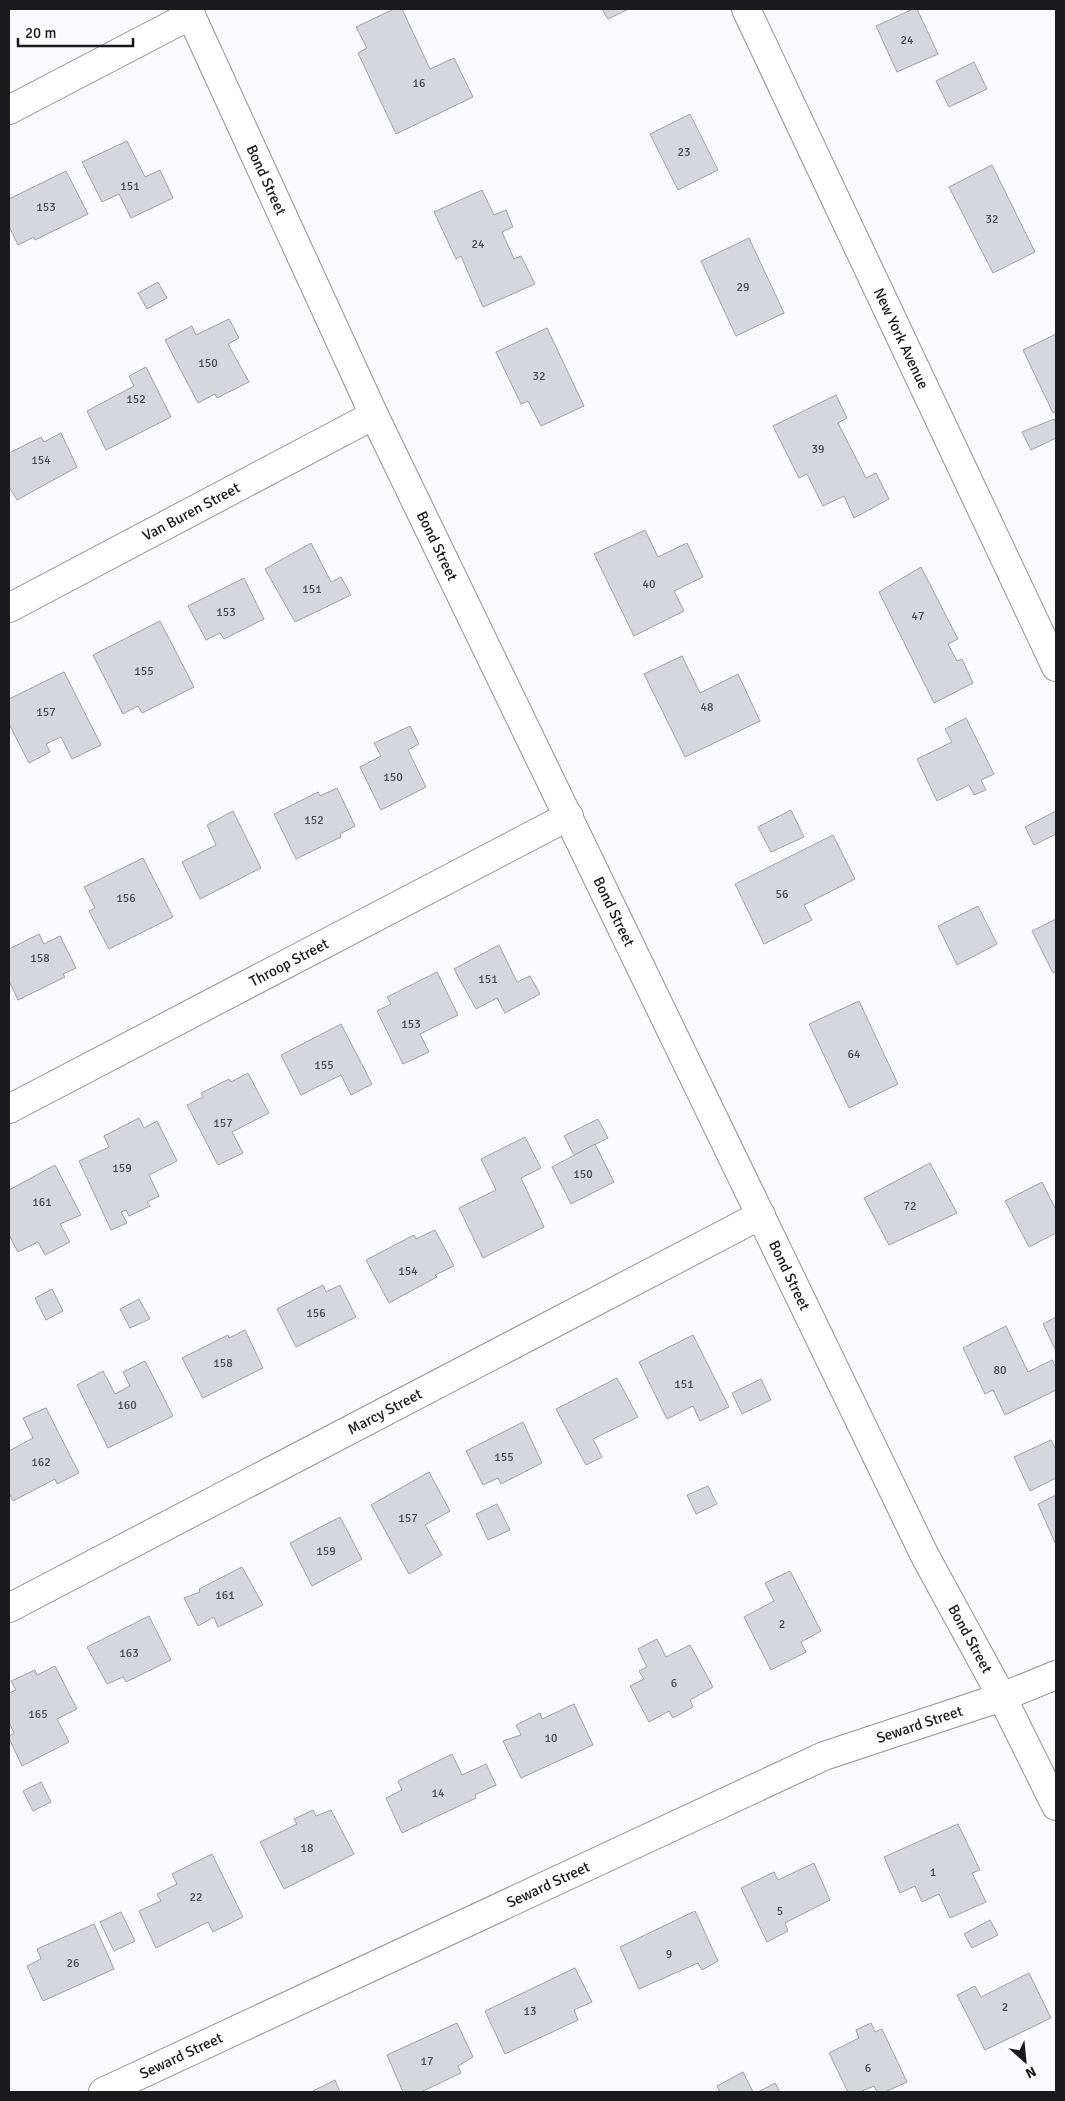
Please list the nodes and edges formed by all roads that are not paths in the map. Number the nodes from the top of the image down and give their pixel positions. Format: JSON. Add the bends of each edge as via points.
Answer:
{"nodes":[{"id":1,"x":746,"y":9,"type":"edge"},
{"id":2,"x":189,"y":12,"type":"edge"},
{"id":3,"x":9,"y":110,"type":"edge"},
{"id":4,"x":374,"y":415,"type":"junction"},
{"id":5,"x":9,"y":608,"type":"edge"},
{"id":6,"x":1056,"y":667,"type":"edge"},
{"id":7,"x":569,"y":816,"type":"junction"},
{"id":8,"x":9,"y":1109,"type":"edge"},
{"id":9,"x":761,"y":1215,"type":"junction"},
{"id":10,"x":9,"y":1608,"type":"edge"},
{"id":11,"x":1056,"y":1675,"type":"edge"},
{"id":12,"x":1002,"y":1697,"type":"junction"},
{"id":13,"x":1056,"y":1806,"type":"edge"},
{"id":14,"x":103,"y":2092,"type":"edge"}],
"edges":[{"from":1,"to":6,"type":"street","name":"New York Avenue"},
{"from":2,"to":3,"type":"street"},
{"from":2,"to":4,"type":"street","name":"Bond Street"},
{"from":4,"to":5,"type":"street","name":"Van Buren Street"},
{"from":4,"to":7,"type":"street","name":"Bond Street"},
{"from":7,"to":8,"type":"street","name":"Throop Street"},
{"from":7,"to":9,"type":"street","name":"Bond Street"},
{"from":9,"to":10,"type":"street","name":"Marcy Street"},
{"from":9,"to":12,"type":"street","name":"Bond Street","via":[[925,1556]]},
{"from":11,"to":12,"type":"street","name":"Seward Street"},
{"from":12,"to":13,"type":"street","name":"Bond Street"},
{"from":12,"to":14,"type":"street","name":"Seward Street","via":[[824,1756]]}]}
